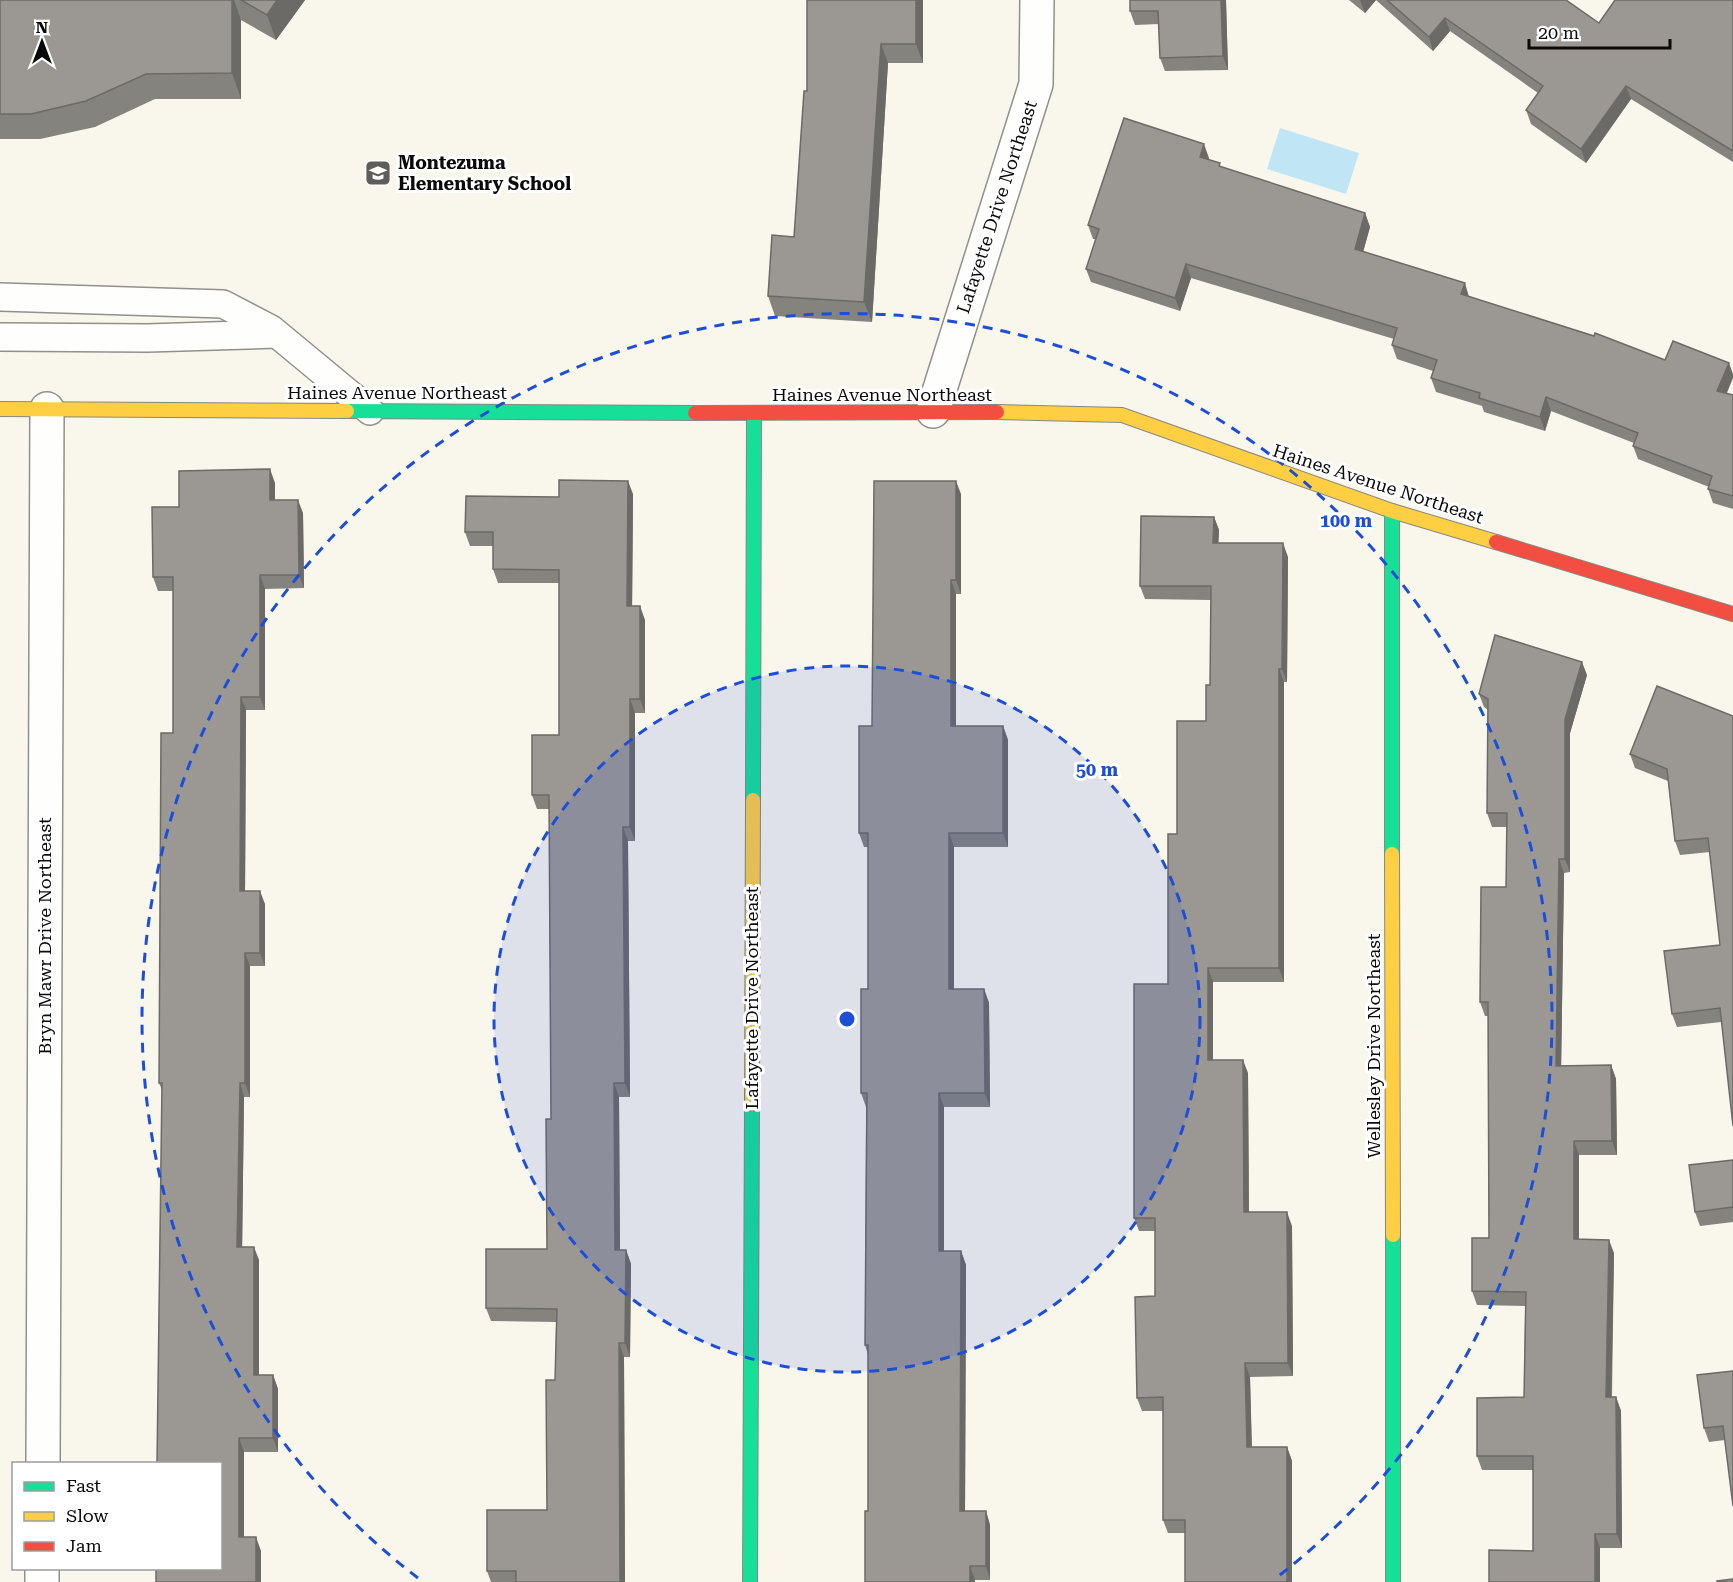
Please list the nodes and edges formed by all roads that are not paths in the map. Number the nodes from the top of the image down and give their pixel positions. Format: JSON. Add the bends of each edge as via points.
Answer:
{"nodes":[{"id":1,"x":1037,"y":0,"type":"edge"},
{"id":2,"x":0,"y":297,"type":"edge"},
{"id":3,"x":276,"y":334,"type":"junction"},
{"id":4,"x":0,"y":337,"type":"edge"},
{"id":5,"x":0,"y":409,"type":"edge"},
{"id":6,"x":47,"y":409,"type":"junction"},
{"id":7,"x":370,"y":411,"type":"junction"},
{"id":8,"x":933,"y":411,"type":"junction"},
{"id":9,"x":754,"y":413,"type":"junction"},
{"id":10,"x":1392,"y":511,"type":"junction"},
{"id":11,"x":1733,"y":614,"type":"edge"},
{"id":12,"x":43,"y":1462,"type":"edge"},
{"id":13,"x":750,"y":1582,"type":"edge"},
{"id":14,"x":1393,"y":1582,"type":"edge"}],
"edges":[{"from":1,"to":8,"type":"street","name":"Lafayette Drive Northeast","via":[[1036,84]]},
{"from":2,"to":3,"type":"lane","via":[[223,304]]},
{"from":3,"to":4,"type":"lane"},
{"from":3,"to":7,"type":"lane"},
{"from":5,"to":6,"type":"street","name":"Haines Avenue Northeast"},
{"from":6,"to":7,"type":"street","name":"Haines Avenue Northeast"},
{"from":6,"to":12,"type":"street","name":"Bryn Mawr Drive Northeast"},
{"from":7,"to":9,"type":"street","name":"Haines Avenue Northeast"},
{"from":8,"to":9,"type":"street","name":"Haines Avenue Northeast"},
{"from":8,"to":10,"type":"street","name":"Haines Avenue Northeast","via":[[1122,415]]},
{"from":9,"to":13,"type":"street","name":"Lafayette Drive Northeast"},
{"from":10,"to":11,"type":"street","name":"Haines Avenue Northeast"},
{"from":10,"to":14,"type":"street","name":"Wellesley Drive Northeast"}]}
